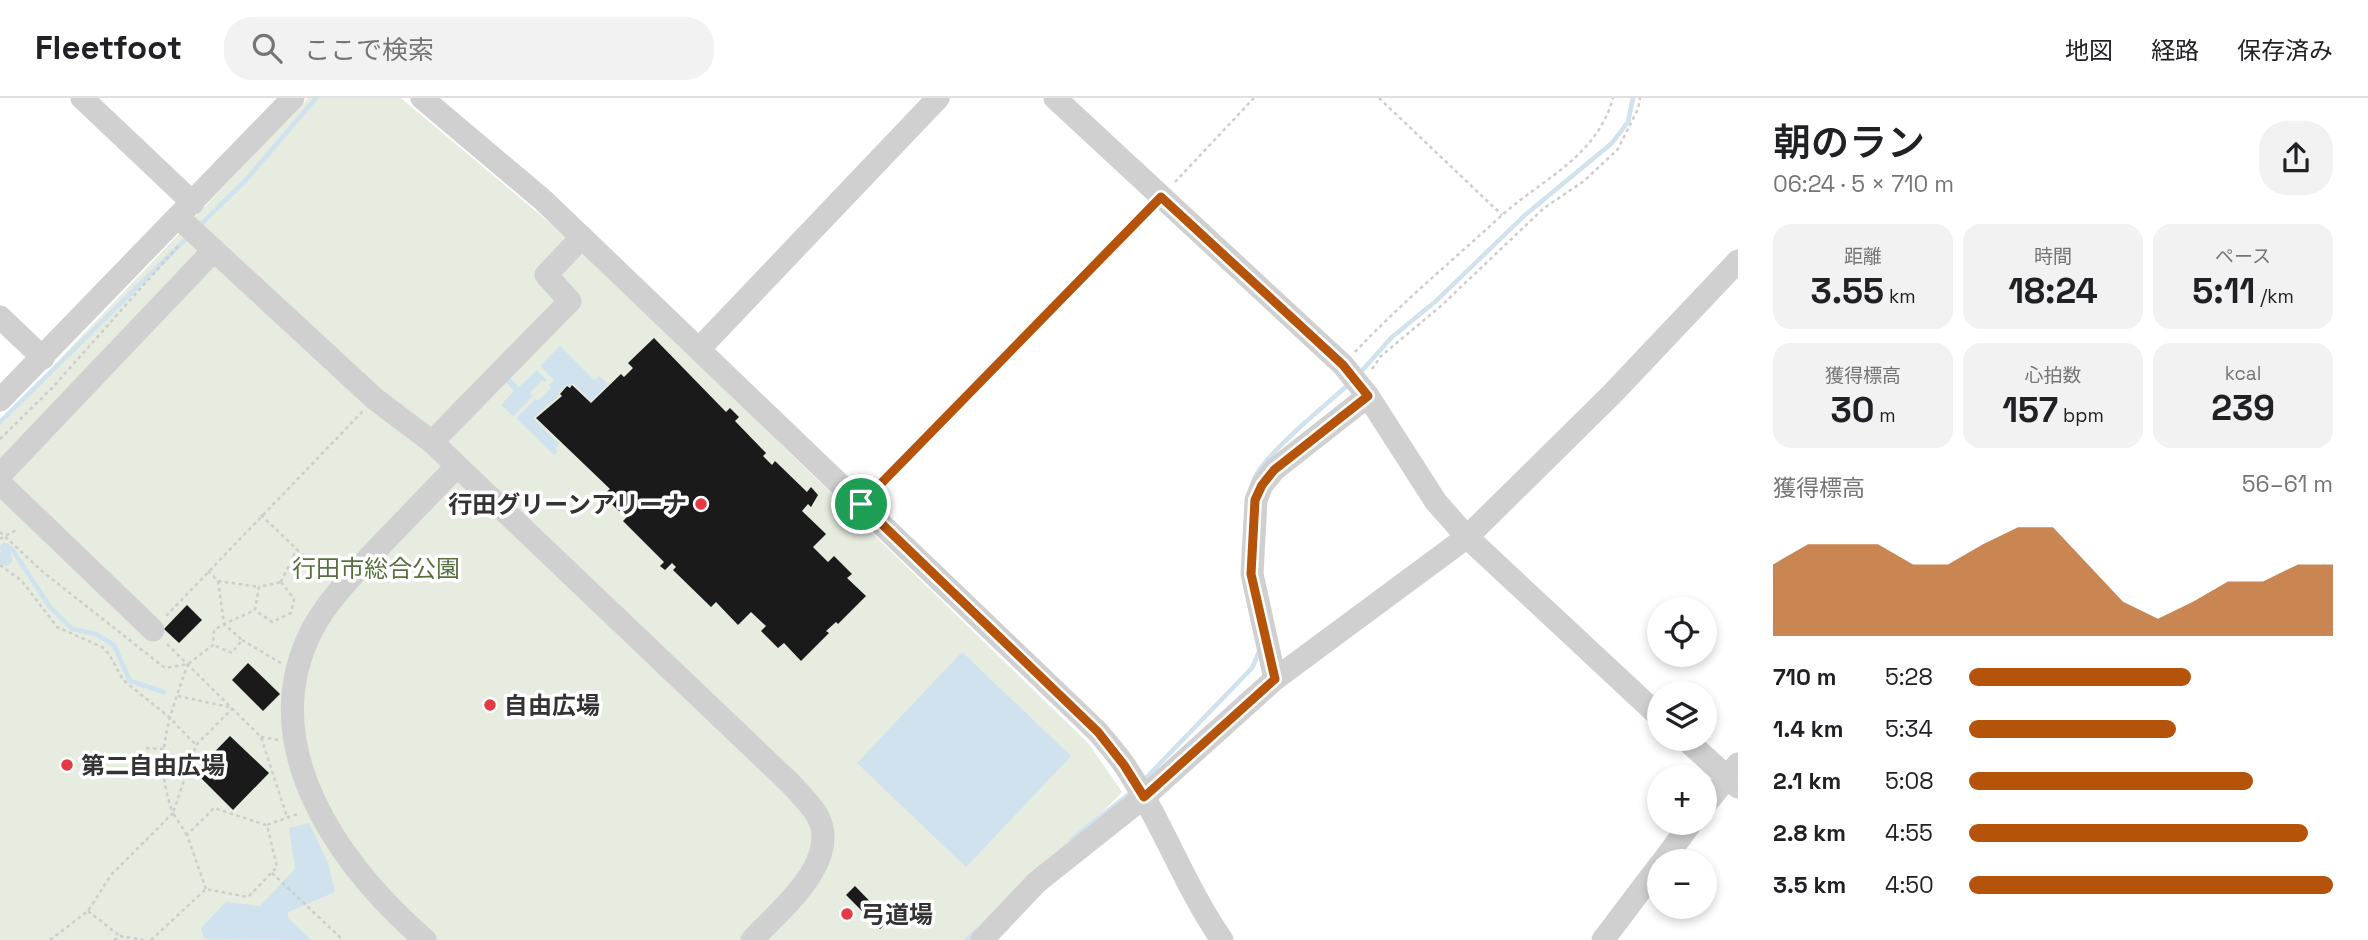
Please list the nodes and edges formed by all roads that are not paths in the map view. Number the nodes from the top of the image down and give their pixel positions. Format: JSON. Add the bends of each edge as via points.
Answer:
{"nodes":[{"id":1,"x":82,"y":98,"type":"edge"},
{"id":2,"x":293,"y":98,"type":"edge"},
{"id":3,"x":422,"y":98,"type":"edge"},
{"id":4,"x":938,"y":98,"type":"edge"},
{"id":5,"x":1055,"y":98,"type":"edge"},
{"id":6,"x":188,"y":217,"type":"junction"},
{"id":7,"x":582,"y":237,"type":"junction"},
{"id":8,"x":214,"y":250,"type":"junction"},
{"id":9,"x":1738,"y":261,"type":"edge"},
{"id":10,"x":0,"y":317,"type":"edge"},
{"id":11,"x":699,"y":349,"type":"junction"},
{"id":12,"x":43,"y":358,"type":"junction"},
{"id":13,"x":1364,"y":391,"type":"junction"},
{"id":14,"x":0,"y":400,"type":"edge"},
{"id":15,"x":432,"y":442,"type":"junction"},
{"id":16,"x":457,"y":466,"type":"junction"},
{"id":17,"x":0,"y":475,"type":"edge"},
{"id":18,"x":0,"y":483,"type":"edge"},
{"id":19,"x":1467,"y":537,"type":"junction"},
{"id":20,"x":146,"y":639,"type":"road end"},
{"id":21,"x":1275,"y":679,"type":"junction"},
{"id":22,"x":1647,"y":705,"type":"edge"},
{"id":23,"x":1701,"y":751,"type":"edge"},
{"id":24,"x":1734,"y":776,"type":"edge"},
{"id":25,"x":1717,"y":793,"type":"edge"},
{"id":26,"x":1144,"y":797,"type":"junction"},
{"id":27,"x":1647,"y":882,"type":"edge"},
{"id":28,"x":425,"y":940,"type":"edge"},
{"id":29,"x":752,"y":940,"type":"edge"},
{"id":30,"x":982,"y":940,"type":"edge"},
{"id":31,"x":1222,"y":940,"type":"edge"},
{"id":32,"x":1603,"y":940,"type":"edge"}],
"edges":[{"from":1,"to":6,"type":"street"},
{"from":2,"to":6,"type":"street"},
{"from":3,"to":7,"type":"street"},
{"from":4,"to":11,"type":"street"},
{"from":5,"to":13,"type":"street","via":[[1343,365]]},
{"from":6,"to":8,"type":"street"},
{"from":6,"to":12,"type":"street"},
{"from":7,"to":11,"type":"street"},
{"from":7,"to":15,"type":"street","via":[[546,275],[570,301]]},
{"from":8,"to":15,"type":"street","via":[[375,399]]},
{"from":8,"to":17,"type":"street"},
{"from":9,"to":19,"type":"street"},
{"from":10,"to":12,"type":"street"},
{"from":11,"to":26,"type":"street","via":[[1098,732]]},
{"from":12,"to":14,"type":"street"},
{"from":13,"to":19,"type":"street","via":[[1436,502]]},
{"from":13,"to":21,"type":"street","via":[[1274,470],[1255,500],[1251,574]]},
{"from":15,"to":16,"type":"street"},
{"from":16,"to":28,"type":"street","via":[[339,590],[313,630],[295,672],[293,723],[301,772],[320,815],[349,858]]},
{"from":16,"to":29,"type":"street","via":[[790,783],[818,816],[824,834],[810,878]]},
{"from":18,"to":20,"type":"street"},
{"from":19,"to":21,"type":"street"},
{"from":19,"to":22,"type":"street"},
{"from":21,"to":26,"type":"street"},
{"from":23,"to":24,"type":"street"},
{"from":24,"to":25,"type":"street"},
{"from":26,"to":30,"type":"street","via":[[1037,882]]},
{"from":26,"to":31,"type":"street"},
{"from":27,"to":32,"type":"street"}]}
